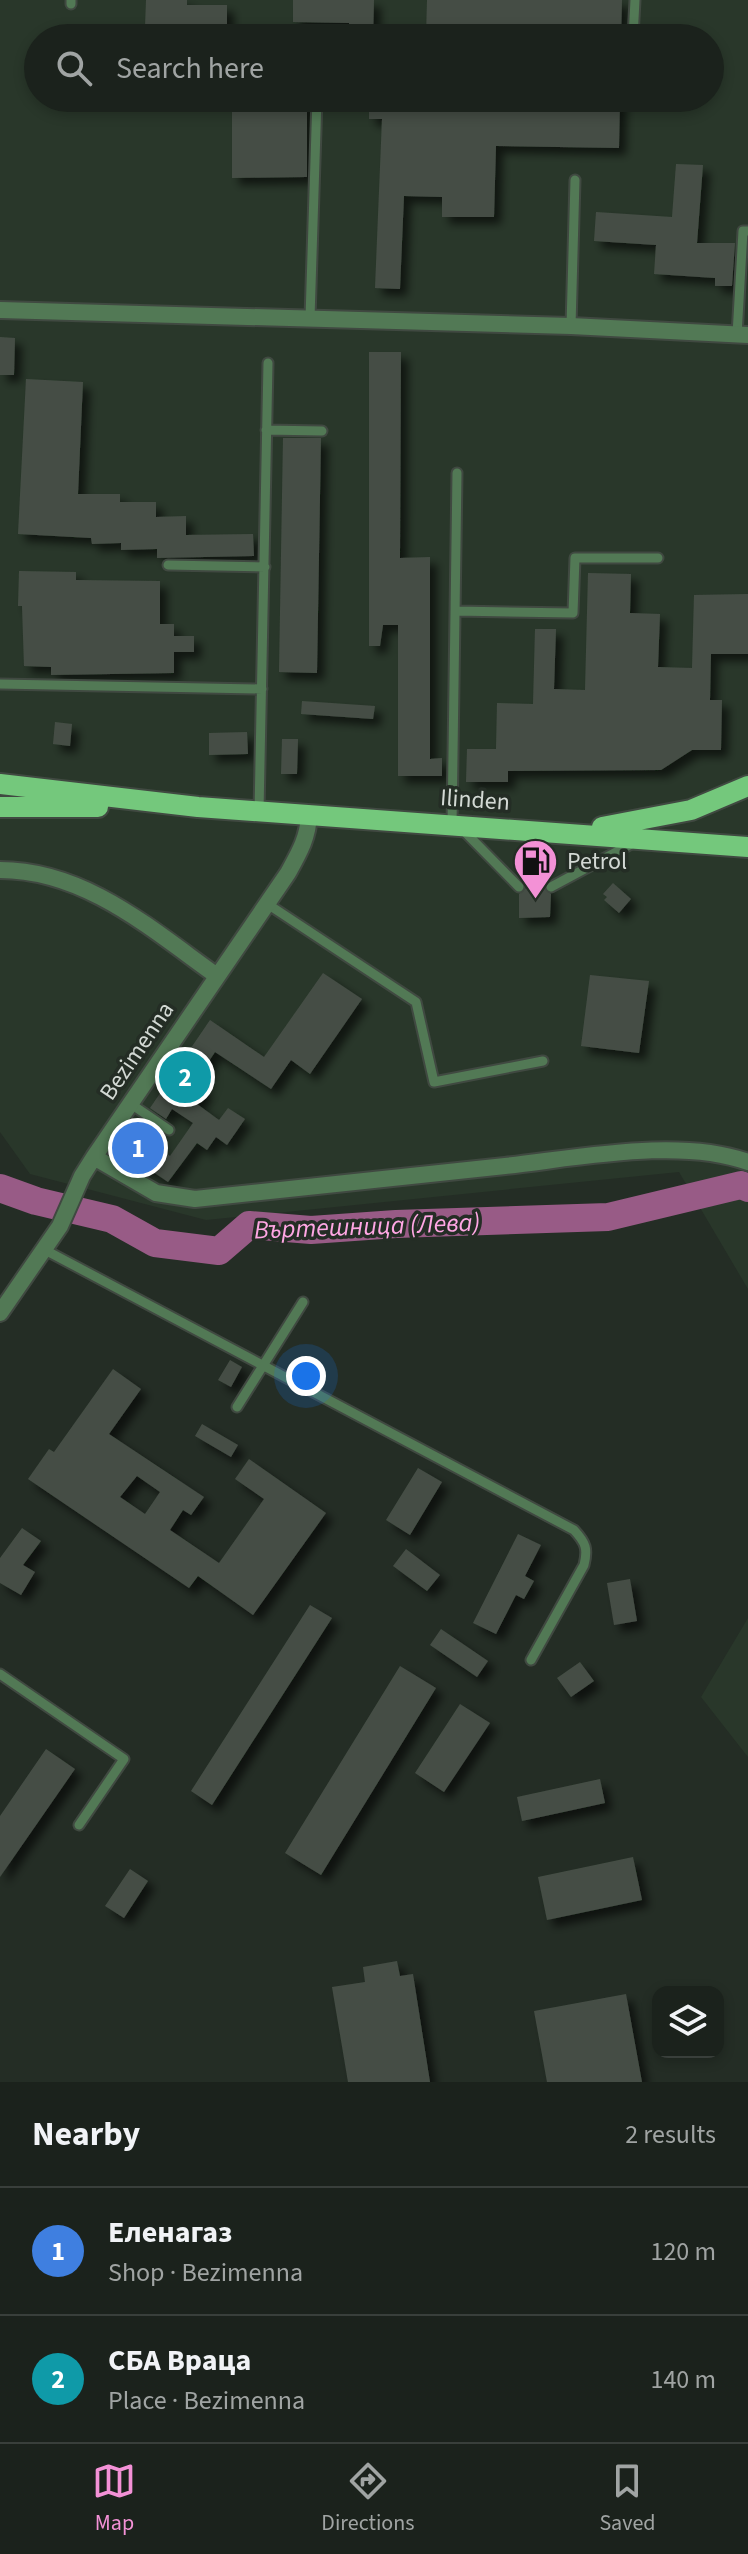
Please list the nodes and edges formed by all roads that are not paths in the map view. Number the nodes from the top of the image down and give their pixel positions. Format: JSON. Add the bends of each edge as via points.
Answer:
{"nodes":[{"id":1,"x":635,"y":0,"type":"edge"},
{"id":2,"x":634,"y":24,"type":"edge"},
{"id":3,"x":317,"y":112,"type":"edge"},
{"id":4,"x":575,"y":180,"type":"dead end"},
{"id":5,"x":748,"y":231,"type":"edge"},
{"id":6,"x":0,"y":310,"type":"edge"},
{"id":7,"x":310,"y":318,"type":"junction"},
{"id":8,"x":571,"y":326,"type":"junction"},
{"id":9,"x":742,"y":335,"type":"edge"},
{"id":10,"x":268,"y":363,"type":"dead end"},
{"id":11,"x":266,"y":430,"type":"junction"},
{"id":12,"x":322,"y":431,"type":"dead end"},
{"id":13,"x":457,"y":473,"type":"dead end"},
{"id":14,"x":658,"y":558,"type":"dead end"},
{"id":15,"x":168,"y":565,"type":"dead end"},
{"id":16,"x":265,"y":567,"type":"junction"},
{"id":17,"x":456,"y":611,"type":"junction"},
{"id":18,"x":0,"y":684,"type":"edge"},
{"id":19,"x":262,"y":689,"type":"junction"},
{"id":20,"x":0,"y":784,"type":"edge"},
{"id":21,"x":748,"y":786,"type":"edge"},
{"id":22,"x":0,"y":807,"type":"edge"},
{"id":23,"x":198,"y":807,"type":"junction"},
{"id":24,"x":259,"y":812,"type":"junction"},
{"id":25,"x":309,"y":815,"type":"junction"},
{"id":26,"x":456,"y":825,"type":"junction"},
{"id":27,"x":571,"y":833,"type":"junction"},
{"id":28,"x":643,"y":838,"type":"junction"},
{"id":29,"x":748,"y":847,"type":"edge"},
{"id":30,"x":0,"y":870,"type":"edge"},
{"id":31,"x":519,"y":887,"type":"dead end"},
{"id":32,"x":551,"y":887,"type":"dead end"},
{"id":33,"x":266,"y":903,"type":"junction"},
{"id":34,"x":217,"y":976,"type":"junction"},
{"id":35,"x":543,"y":1061,"type":"dead end"},
{"id":36,"x":131,"y":1104,"type":"junction"},
{"id":37,"x":169,"y":1130,"type":"dead end"},
{"id":38,"x":94,"y":1157,"type":"junction"},
{"id":39,"x":748,"y":1162,"type":"edge"},
{"id":40,"x":45,"y":1250,"type":"junction"},
{"id":41,"x":303,"y":1302,"type":"dead end"},
{"id":42,"x":0,"y":1313,"type":"edge"},
{"id":43,"x":263,"y":1367,"type":"junction"},
{"id":44,"x":237,"y":1407,"type":"dead end"},
{"id":45,"x":531,"y":1660,"type":"dead end"},
{"id":46,"x":0,"y":1674,"type":"edge"},
{"id":47,"x":79,"y":1825,"type":"dead end"}],
"edges":[{"from":1,"to":2,"type":"lane"},
{"from":3,"to":7,"type":"lane"},
{"from":4,"to":8,"type":"lane"},
{"from":5,"to":9,"type":"lane","via":[[743,231]]},
{"from":6,"to":7,"type":"street"},
{"from":7,"to":8,"type":"street"},
{"from":8,"to":9,"type":"street"},
{"from":10,"to":11,"type":"lane"},
{"from":11,"to":12,"type":"lane"},
{"from":11,"to":16,"type":"lane"},
{"from":13,"to":17,"type":"lane"},
{"from":14,"to":17,"type":"lane","via":[[575,558],[573,613]]},
{"from":15,"to":16,"type":"lane"},
{"from":16,"to":19,"type":"lane"},
{"from":17,"to":26,"type":"lane"},
{"from":18,"to":19,"type":"lane"},
{"from":19,"to":24,"type":"lane"},
{"from":20,"to":23,"type":"main road","name":"Ilinden"},
{"from":21,"to":27,"type":"main road","via":[[691,810]]},
{"from":22,"to":23,"type":"main road","name":"Ilinden"},
{"from":23,"to":24,"type":"main road","name":"Ilinden"},
{"from":24,"to":25,"type":"main road","name":"Ilinden"},
{"from":25,"to":26,"type":"main road","name":"Ilinden"},
{"from":25,"to":33,"type":"street","name":"Bezimenna","via":[[303,848]]},
{"from":26,"to":27,"type":"main road","name":"Ilinden"},
{"from":26,"to":31,"type":"lane"},
{"from":27,"to":28,"type":"main road","name":"Ilinden"},
{"from":28,"to":29,"type":"main road","name":"Ilinden"},
{"from":28,"to":32,"type":"lane"},
{"from":30,"to":34,"type":"street","via":[[63,879],[110,900]]},
{"from":33,"to":34,"type":"street","name":"Bezimenna"},
{"from":33,"to":35,"type":"lane","via":[[416,1002],[434,1082]]},
{"from":34,"to":36,"type":"street","name":"Bezimenna"},
{"from":36,"to":37,"type":"lane"},
{"from":36,"to":38,"type":"street","name":"Bezimenna"},
{"from":38,"to":39,"type":"street","via":[[156,1193],[195,1199],[618,1154],[691,1150]]},
{"from":38,"to":40,"type":"street","name":"Bezimenna"},
{"from":40,"to":42,"type":"street","name":"Bezimenna"},
{"from":40,"to":43,"type":"lane"},
{"from":41,"to":43,"type":"lane"},
{"from":43,"to":44,"type":"lane"},
{"from":43,"to":45,"type":"lane","via":[[574,1530],[585,1543],[584,1565]]},
{"from":46,"to":47,"type":"lane","via":[[124,1759]]}]}
